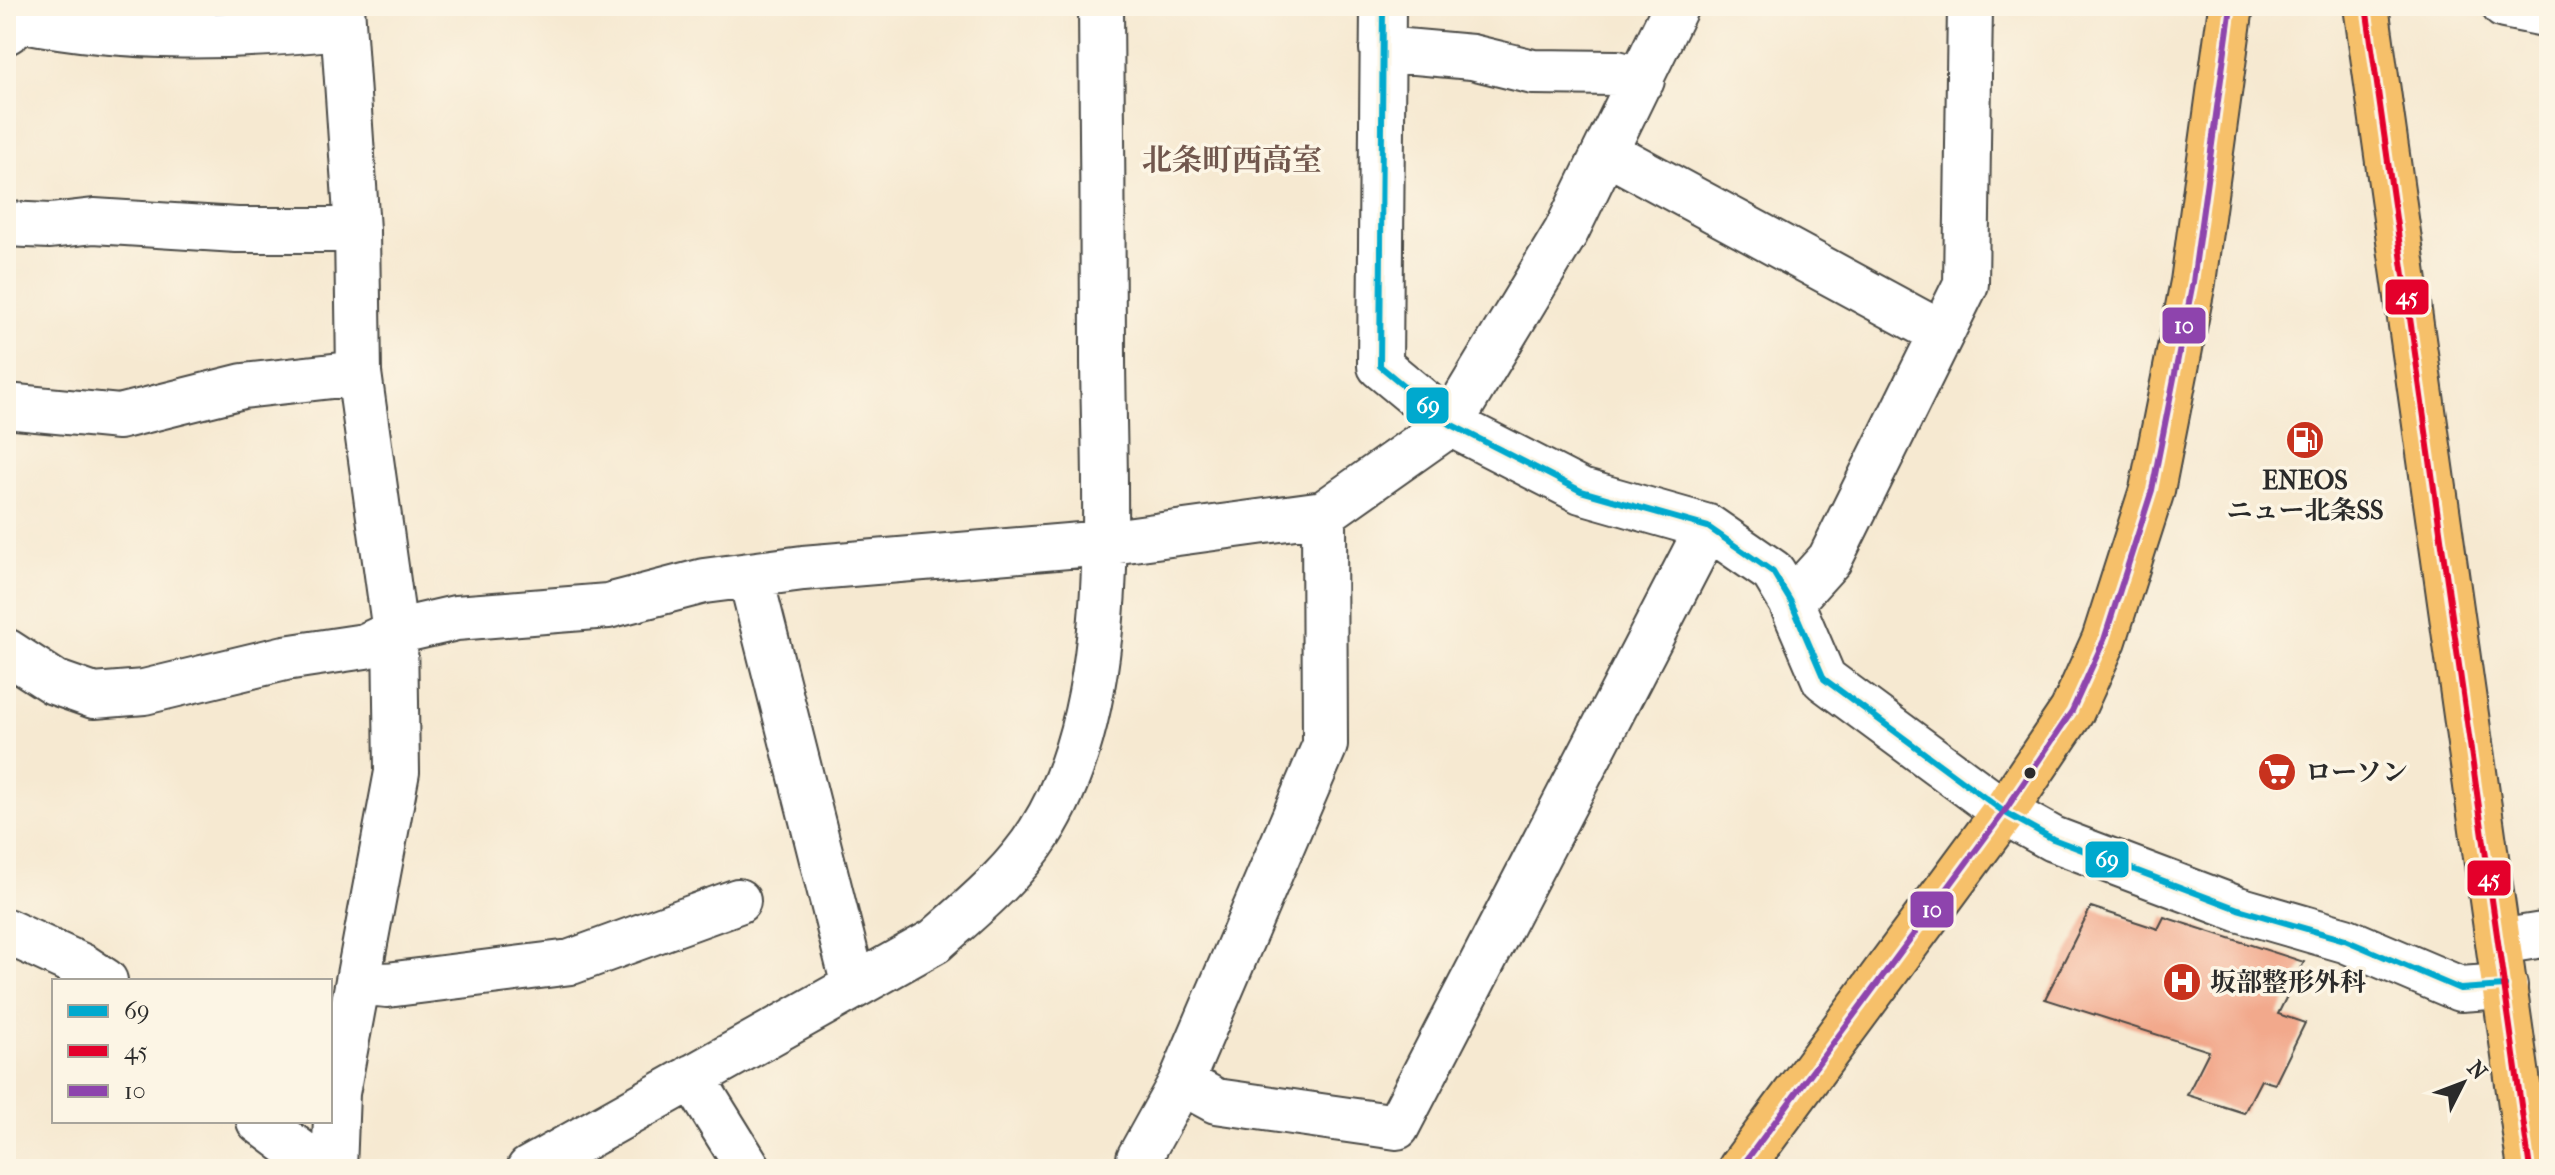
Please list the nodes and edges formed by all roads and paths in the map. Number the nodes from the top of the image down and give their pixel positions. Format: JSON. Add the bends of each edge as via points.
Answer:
{"nodes":[{"id":1,"x":1101,"y":6,"type":"edge"},
{"id":2,"x":1383,"y":6,"type":"edge"},
{"id":3,"x":1676,"y":6,"type":"edge"},
{"id":4,"x":1970,"y":6,"type":"edge"},
{"id":5,"x":2231,"y":6,"type":"edge"},
{"id":6,"x":2366,"y":6,"type":"edge"},
{"id":7,"x":2504,"y":6,"type":"edge"},
{"id":8,"x":2549,"y":15,"type":"edge"},
{"id":9,"x":342,"y":16,"type":"edge"},
{"id":10,"x":6,"y":32,"type":"edge"},
{"id":11,"x":1382,"y":49,"type":"junction"},
{"id":12,"x":1642,"y":80,"type":"junction"},
{"id":13,"x":1606,"y":152,"type":"junction"},
{"id":14,"x":6,"y":224,"type":"edge"},
{"id":15,"x":357,"y":230,"type":"junction"},
{"id":16,"x":1941,"y":333,"type":"junction"},
{"id":17,"x":359,"y":373,"type":"junction"},
{"id":18,"x":6,"y":406,"type":"edge"},
{"id":19,"x":1450,"y":424,"type":"junction"},
{"id":20,"x":1324,"y":513,"type":"junction"},
{"id":21,"x":1708,"y":527,"type":"junction"},
{"id":22,"x":1104,"y":543,"type":"junction"},
{"id":23,"x":750,"y":575,"type":"junction"},
{"id":24,"x":1791,"y":602,"type":"junction"},
{"id":25,"x":395,"y":632,"type":"junction"},
{"id":26,"x":6,"y":651,"type":"edge"},
{"id":27,"x":2004,"y":812,"type":"junction"},
{"id":28,"x":738,"y":901,"type":"dead end"},
{"id":29,"x":6,"y":931,"type":"edge"},
{"id":30,"x":2549,"y":934,"type":"edge"},
{"id":31,"x":2499,"y":942,"type":"junction"},
{"id":32,"x":102,"y":979,"type":"edge"},
{"id":33,"x":358,"y":982,"type":"junction"},
{"id":34,"x":854,"y":986,"type":"junction"},
{"id":35,"x":2505,"y":986,"type":"junction"},
{"id":36,"x":692,"y":1077,"type":"junction"},
{"id":37,"x":1181,"y":1082,"type":"junction"},
{"id":38,"x":262,"y":1123,"type":"edge"},
{"id":39,"x":334,"y":1168,"type":"edge"},
{"id":40,"x":529,"y":1169,"type":"edge"},
{"id":41,"x":749,"y":1169,"type":"edge"},
{"id":42,"x":1139,"y":1169,"type":"edge"},
{"id":43,"x":1740,"y":1169,"type":"edge"},
{"id":44,"x":2530,"y":1169,"type":"edge"}],
"edges":[{"from":1,"to":22,"type":"street"},
{"from":2,"to":11,"type":"street"},
{"from":3,"to":12,"type":"street"},
{"from":4,"to":16,"type":"street","via":[[1966,284]]},
{"from":5,"to":27,"type":"main road","via":[[2193,282],[2152,490],[2104,640],[2072,711]]},
{"from":6,"to":31,"type":"main road"},
{"from":7,"to":8,"type":"street"},
{"from":9,"to":10,"type":"street","via":[[177,37],[85,32],[24,20]]},
{"from":9,"to":15,"type":"street"},
{"from":11,"to":12,"type":"street","via":[[1472,57],[1533,72],[1617,73]]},
{"from":11,"to":19,"type":"street","via":[[1380,366]]},
{"from":12,"to":13,"type":"street"},
{"from":13,"to":16,"type":"street"},
{"from":13,"to":19,"type":"street","via":[[1566,232]]},
{"from":14,"to":15,"type":"street","via":[[94,221],[237,230]]},
{"from":15,"to":17,"type":"street"},
{"from":16,"to":24,"type":"street","via":[[1830,559]]},
{"from":17,"to":18,"type":"street","via":[[243,386],[119,417]]},
{"from":17,"to":25,"type":"street"},
{"from":19,"to":20,"type":"street"},
{"from":19,"to":21,"type":"street","via":[[1581,491]]},
{"from":20,"to":22,"type":"street"},
{"from":20,"to":37,"type":"street","via":[[1325,745]]},
{"from":21,"to":24,"type":"street","via":[[1773,572]]},
{"from":21,"to":37,"type":"street","via":[[1397,1127],[1216,1101]]},
{"from":22,"to":23,"type":"street"},
{"from":22,"to":34,"type":"street","via":[[1093,695],[1074,760],[1040,833],[988,894],[935,941]]},
{"from":23,"to":25,"type":"street","via":[[608,606],[456,618]]},
{"from":23,"to":34,"type":"street"},
{"from":24,"to":27,"type":"street","via":[[1824,679]]},
{"from":25,"to":26,"type":"street","via":[[365,646],[285,658],[144,692],[94,696],[54,682]]},
{"from":25,"to":33,"type":"street","via":[[397,772]]},
{"from":27,"to":35,"type":"street","via":[[2053,839],[2238,909],[2345,940],[2460,989]]},
{"from":27,"to":43,"type":"main road"},
{"from":28,"to":33,"type":"street","via":[[571,962],[387,985]]},
{"from":29,"to":32,"type":"street"},
{"from":30,"to":31,"type":"street"},
{"from":31,"to":35,"type":"main road"},
{"from":33,"to":39,"type":"street","via":[[337,1093]]},
{"from":34,"to":36,"type":"street"},
{"from":35,"to":44,"type":"main road"},
{"from":36,"to":40,"type":"street"},
{"from":36,"to":41,"type":"street"},
{"from":37,"to":42,"type":"street","via":[[1139,1158]]},
{"from":38,"to":39,"type":"street","via":[[323,1169]]}]}
